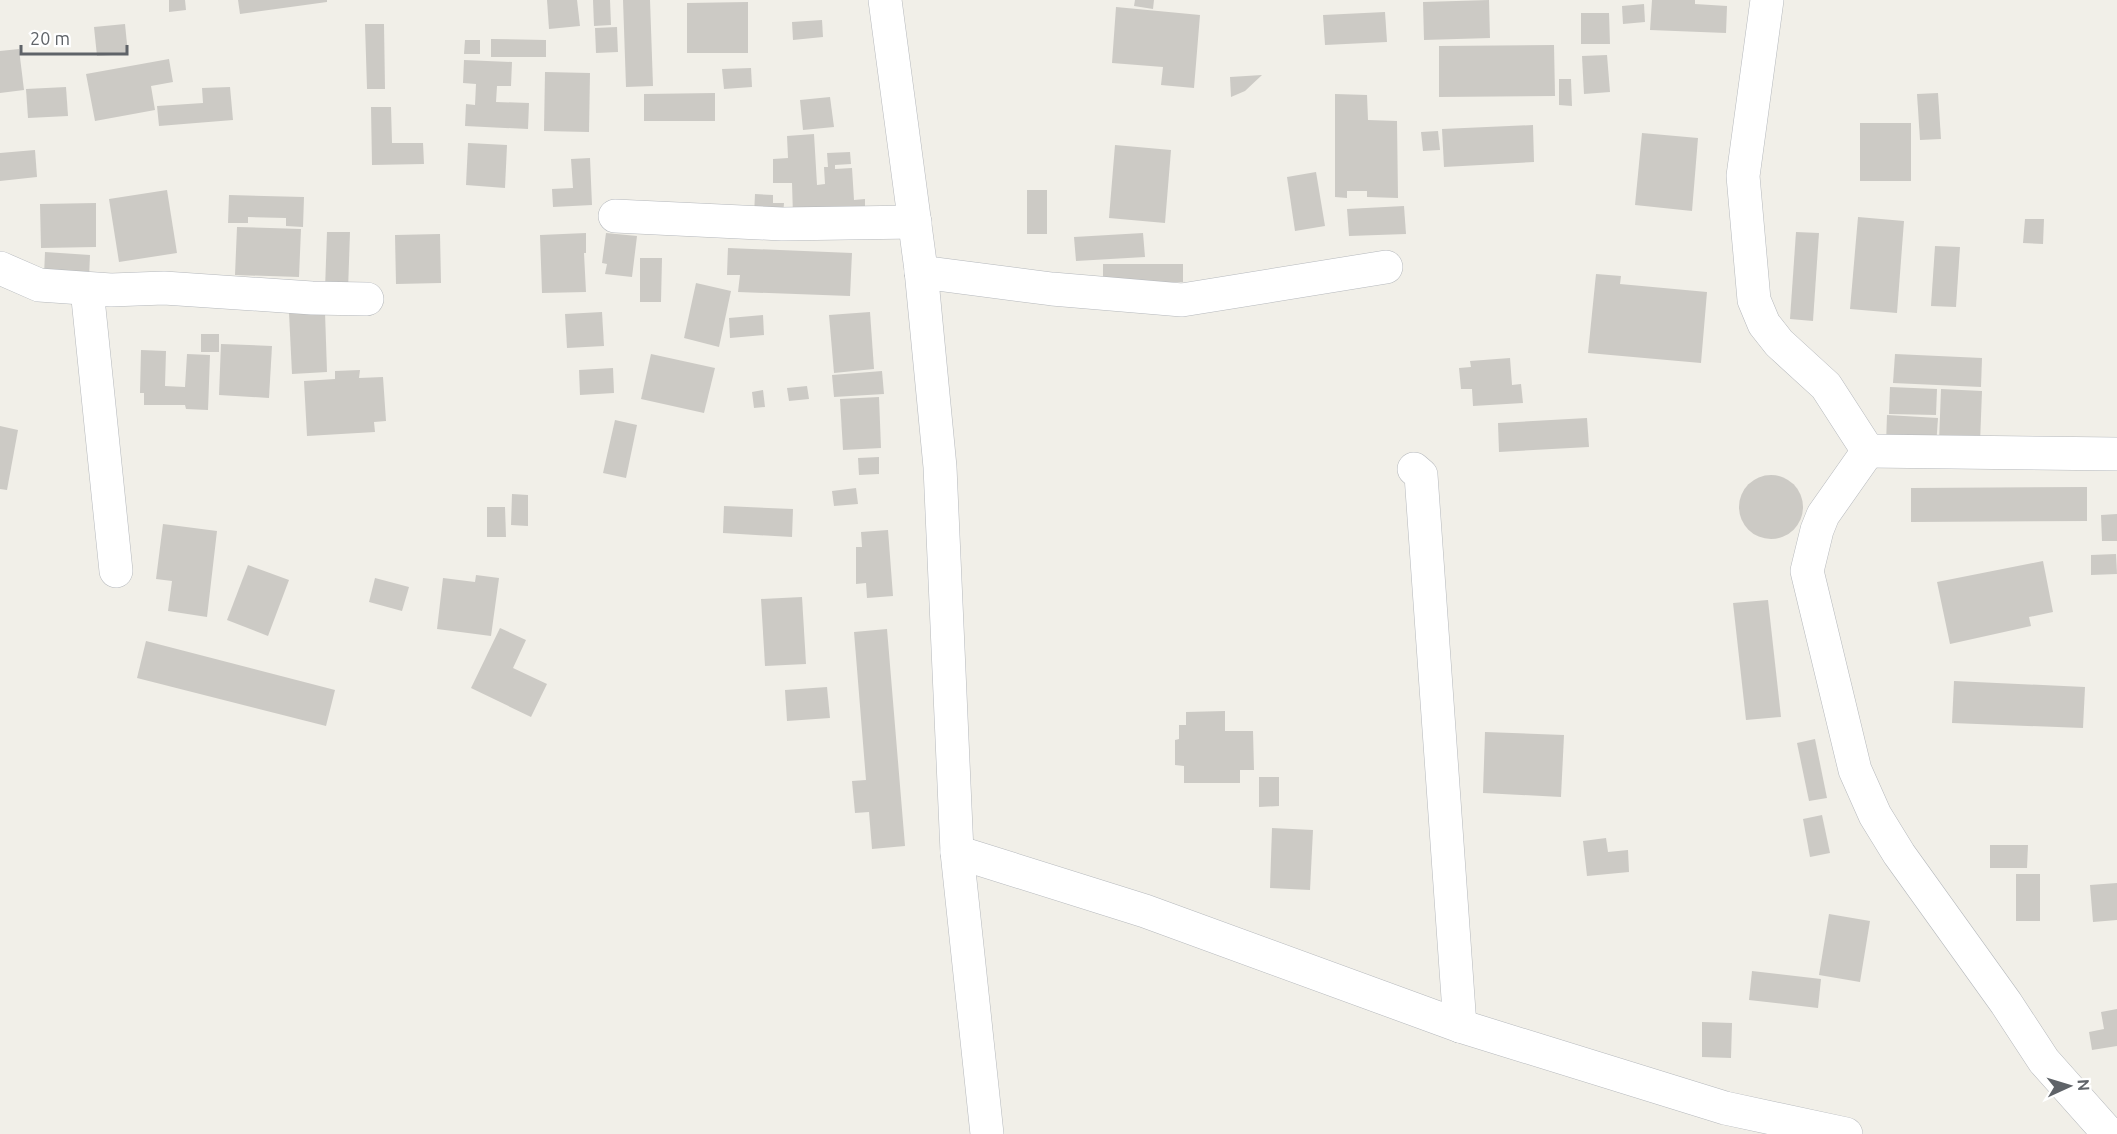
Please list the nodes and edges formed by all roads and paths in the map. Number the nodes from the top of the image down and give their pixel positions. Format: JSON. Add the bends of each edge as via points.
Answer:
{"nodes":[{"id":1,"x":885,"y":0,"type":"edge"},
{"id":2,"x":1767,"y":0,"type":"edge"},
{"id":3,"x":615,"y":216,"type":"dead end"},
{"id":4,"x":915,"y":222,"type":"junction"},
{"id":5,"x":1386,"y":267,"type":"dead end"},
{"id":6,"x":0,"y":268,"type":"edge"},
{"id":7,"x":921,"y":272,"type":"junction"},
{"id":8,"x":87,"y":289,"type":"junction"},
{"id":9,"x":367,"y":299,"type":"dead end"},
{"id":10,"x":1868,"y":451,"type":"junction"},
{"id":11,"x":2117,"y":454,"type":"edge"},
{"id":12,"x":1414,"y":469,"type":"dead end"},
{"id":13,"x":116,"y":572,"type":"dead end"},
{"id":14,"x":957,"y":852,"type":"junction"},
{"id":15,"x":1460,"y":1026,"type":"junction"},
{"id":16,"x":1727,"y":1121,"type":"edge"},
{"id":17,"x":987,"y":1134,"type":"edge"},
{"id":18,"x":1846,"y":1134,"type":"edge"},
{"id":19,"x":2109,"y":1134,"type":"edge"}],
"edges":[{"from":1,"to":4,"type":"street"},
{"from":2,"to":10,"type":"street","via":[[1743,176],[1754,300],[1764,324],[1826,386]]},
{"from":3,"to":4,"type":"street","via":[[782,224]]},
{"from":4,"to":7,"type":"street"},
{"from":5,"to":7,"type":"street","via":[[1182,300]]},
{"from":6,"to":8,"type":"street","via":[[39,285]]},
{"from":7,"to":14,"type":"street","via":[[940,467]]},
{"from":8,"to":9,"type":"street","via":[[164,288]]},
{"from":8,"to":13,"type":"street"},
{"from":10,"to":11,"type":"street"},
{"from":10,"to":19,"type":"street","via":[[1823,515],[1807,571],[1855,770],[1875,815],[1899,854],[2044,1061]]},
{"from":12,"to":15,"type":"street","via":[[1421,475]]},
{"from":14,"to":15,"type":"street","via":[[1145,911]]},
{"from":14,"to":17,"type":"street"},
{"from":15,"to":16,"type":"street"},
{"from":16,"to":18,"type":"street"}]}
